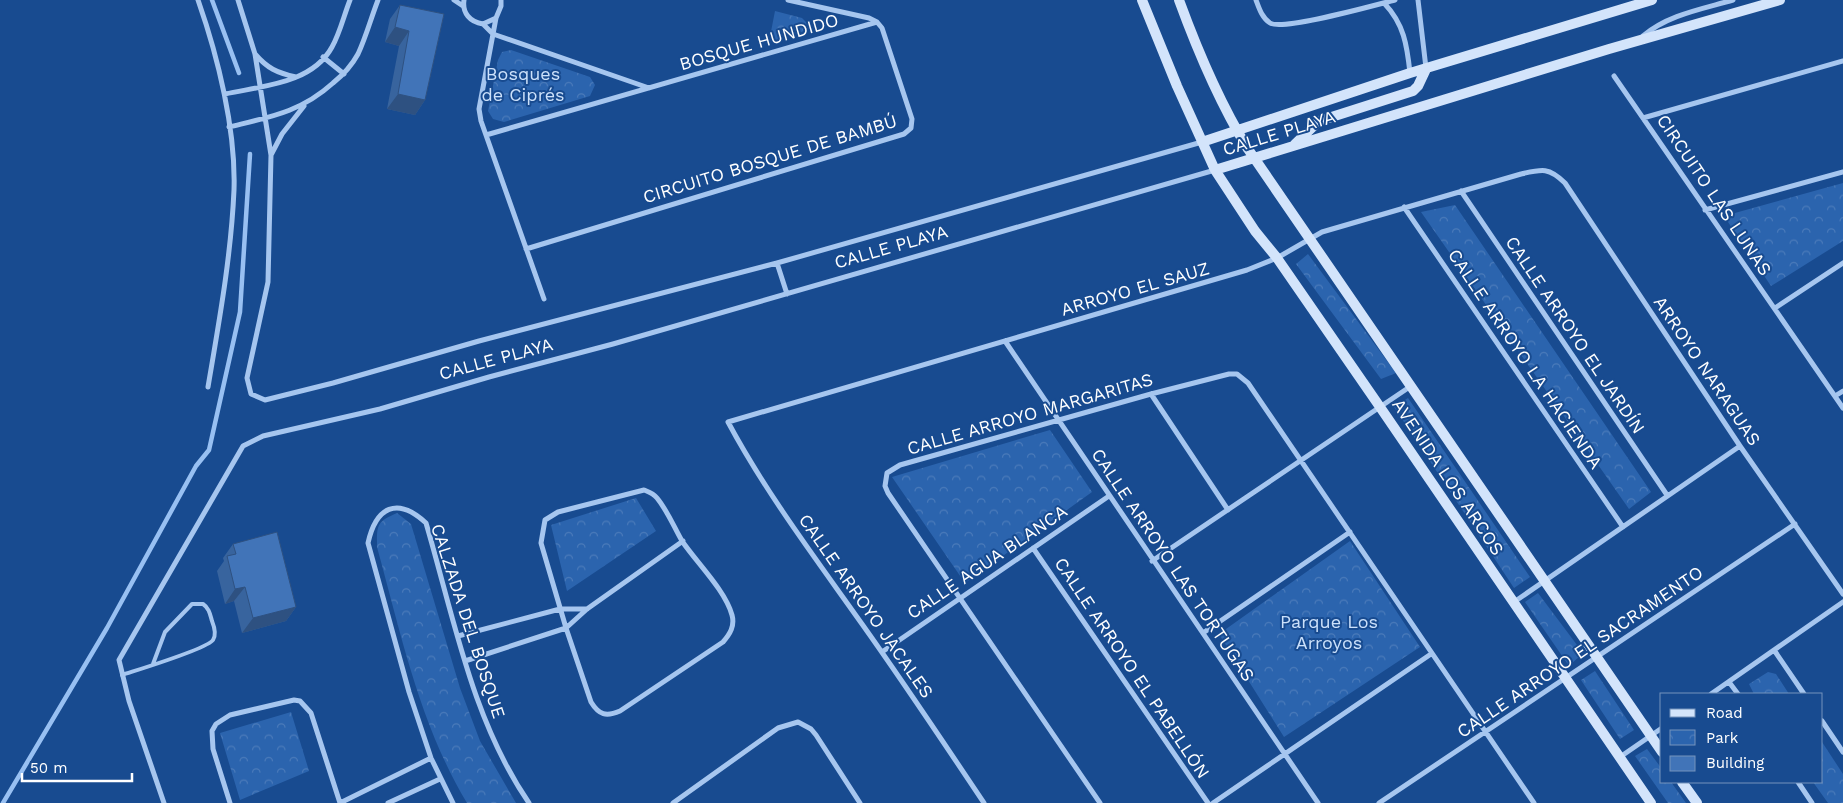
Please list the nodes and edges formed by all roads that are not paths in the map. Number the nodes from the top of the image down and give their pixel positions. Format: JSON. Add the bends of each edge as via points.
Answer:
{"nodes":[{"id":1,"x":198,"y":0,"type":"edge"},
{"id":2,"x":238,"y":0,"type":"edge"},
{"id":3,"x":350,"y":0,"type":"edge"},
{"id":4,"x":378,"y":0,"type":"edge"},
{"id":5,"x":454,"y":0,"type":"edge"},
{"id":6,"x":501,"y":0,"type":"edge"},
{"id":7,"x":788,"y":0,"type":"edge"},
{"id":8,"x":1142,"y":0,"type":"edge"},
{"id":9,"x":1179,"y":0,"type":"edge"},
{"id":10,"x":1256,"y":0,"type":"edge"},
{"id":11,"x":1395,"y":0,"type":"edge"},
{"id":12,"x":1418,"y":0,"type":"edge"},
{"id":13,"x":1652,"y":0,"type":"edge"},
{"id":14,"x":1733,"y":0,"type":"edge"},
{"id":15,"x":1780,"y":0,"type":"edge"},
{"id":16,"x":464,"y":3,"type":"edge"},
{"id":17,"x":1369,"y":3,"type":"edge"},
{"id":18,"x":1384,"y":3,"type":"junction"},
{"id":19,"x":496,"y":18,"type":"junction"},
{"id":20,"x":877,"y":22,"type":"junction"},
{"id":21,"x":483,"y":24,"type":"junction"},
{"id":22,"x":493,"y":34,"type":"junction"},
{"id":23,"x":1638,"y":40,"type":"junction"},
{"id":24,"x":255,"y":54,"type":"junction"},
{"id":25,"x":323,"y":57,"type":"junction"},
{"id":26,"x":1843,"y":61,"type":"edge"},
{"id":27,"x":1426,"y":69,"type":"junction"},
{"id":28,"x":1410,"y":73,"type":"junction"},
{"id":29,"x":344,"y":74,"type":"junction"},
{"id":30,"x":1614,"y":76,"type":"dead end"},
{"id":31,"x":296,"y":77,"type":"junction"},
{"id":32,"x":259,"y":86,"type":"junction"},
{"id":33,"x":650,"y":88,"type":"junction"},
{"id":34,"x":225,"y":94,"type":"junction"},
{"id":35,"x":306,"y":104,"type":"junction"},
{"id":36,"x":265,"y":118,"type":"junction"},
{"id":37,"x":1643,"y":118,"type":"junction"},
{"id":38,"x":229,"y":127,"type":"junction"},
{"id":39,"x":1236,"y":129,"type":"junction"},
{"id":40,"x":486,"y":135,"type":"junction"},
{"id":41,"x":1202,"y":142,"type":"junction"},
{"id":42,"x":1295,"y":144,"type":"junction"},
{"id":43,"x":270,"y":155,"type":"junction"},
{"id":44,"x":1255,"y":159,"type":"junction"},
{"id":45,"x":1215,"y":170,"type":"junction"},
{"id":46,"x":1544,"y":170,"type":"joint"},
{"id":47,"x":1843,"y":172,"type":"edge"},
{"id":48,"x":1460,"y":191,"type":"junction"},
{"id":49,"x":1404,"y":208,"type":"junction"},
{"id":50,"x":1705,"y":210,"type":"junction"},
{"id":51,"x":1310,"y":238,"type":"junction"},
{"id":52,"x":526,"y":249,"type":"junction"},
{"id":53,"x":1277,"y":258,"type":"junction"},
{"id":54,"x":1843,"y":262,"type":"edge"},
{"id":55,"x":777,"y":263,"type":"junction"},
{"id":56,"x":787,"y":294,"type":"junction"},
{"id":57,"x":544,"y":299,"type":"dead end"},
{"id":58,"x":1774,"y":308,"type":"junction"},
{"id":59,"x":1005,"y":341,"type":"junction"},
{"id":60,"x":1411,"y":386,"type":"junction"},
{"id":61,"x":208,"y":387,"type":"dead end"},
{"id":62,"x":1843,"y":391,"type":"edge"},
{"id":63,"x":1151,"y":394,"type":"junction"},
{"id":64,"x":1835,"y":396,"type":"junction"},
{"id":65,"x":1380,"y":406,"type":"junction"},
{"id":66,"x":1843,"y":408,"type":"edge"},
{"id":67,"x":1059,"y":421,"type":"junction"},
{"id":68,"x":728,"y":422,"type":"joint"},
{"id":69,"x":1740,"y":446,"type":"junction"},
{"id":70,"x":1302,"y":460,"type":"junction"},
{"id":71,"x":1667,"y":494,"type":"junction"},
{"id":72,"x":1109,"y":496,"type":"junction"},
{"id":73,"x":1228,"y":510,"type":"junction"},
{"id":74,"x":1795,"y":524,"type":"junction"},
{"id":75,"x":1623,"y":527,"type":"junction"},
{"id":76,"x":1350,"y":532,"type":"junction"},
{"id":77,"x":683,"y":541,"type":"junction"},
{"id":78,"x":1033,"y":548,"type":"junction"},
{"id":79,"x":1152,"y":561,"type":"junction"},
{"id":80,"x":1545,"y":581,"type":"junction"},
{"id":81,"x":1843,"y":594,"type":"edge"},
{"id":82,"x":959,"y":598,"type":"junction"},
{"id":83,"x":1514,"y":602,"type":"junction"},
{"id":84,"x":1843,"y":602,"type":"edge"},
{"id":85,"x":560,"y":608,"type":"junction"},
{"id":86,"x":587,"y":609,"type":"junction"},
{"id":87,"x":566,"y":628,"type":"junction"},
{"id":88,"x":1203,"y":633,"type":"junction"},
{"id":89,"x":458,"y":636,"type":"junction"},
{"id":90,"x":1774,"y":650,"type":"junction"},
{"id":91,"x":882,"y":652,"type":"junction"},
{"id":92,"x":1431,"y":654,"type":"junction"},
{"id":93,"x":1596,"y":656,"type":"junction"},
{"id":94,"x":466,"y":661,"type":"junction"},
{"id":95,"x":153,"y":664,"type":"junction"},
{"id":96,"x":122,"y":675,"type":"junction"},
{"id":97,"x":1565,"y":678,"type":"junction"},
{"id":98,"x":1729,"y":682,"type":"junction"},
{"id":99,"x":1712,"y":693,"type":"edge"},
{"id":100,"x":1737,"y":693,"type":"edge"},
{"id":101,"x":1803,"y":693,"type":"edge"},
{"id":102,"x":1823,"y":722,"type":"edge"},
{"id":103,"x":1660,"y":729,"type":"edge"},
{"id":104,"x":1486,"y":733,"type":"junction"},
{"id":105,"x":1651,"y":736,"type":"junction"},
{"id":106,"x":1660,"y":749,"type":"edge"},
{"id":107,"x":1843,"y":752,"type":"edge"},
{"id":108,"x":1284,"y":754,"type":"junction"},
{"id":109,"x":1620,"y":757,"type":"junction"},
{"id":110,"x":431,"y":758,"type":"junction"},
{"id":111,"x":440,"y":779,"type":"junction"},
{"id":112,"x":1683,"y":783,"type":"edge"},
{"id":113,"x":1799,"y":783,"type":"edge"},
{"id":114,"x":856,"y":802,"type":"edge"},
{"id":115,"x":164,"y":803,"type":"edge"},
{"id":116,"x":230,"y":803,"type":"edge"},
{"id":117,"x":340,"y":803,"type":"edge"},
{"id":118,"x":388,"y":803,"type":"edge"},
{"id":119,"x":453,"y":803,"type":"edge"},
{"id":120,"x":529,"y":803,"type":"edge"},
{"id":121,"x":673,"y":803,"type":"edge"},
{"id":122,"x":984,"y":803,"type":"edge"},
{"id":123,"x":1100,"y":803,"type":"edge"},
{"id":124,"x":1208,"y":803,"type":"edge"},
{"id":125,"x":1213,"y":803,"type":"edge"},
{"id":126,"x":1318,"y":803,"type":"edge"},
{"id":127,"x":1379,"y":803,"type":"edge"},
{"id":128,"x":1534,"y":803,"type":"edge"},
{"id":129,"x":1651,"y":803,"type":"edge"},
{"id":130,"x":1697,"y":803,"type":"edge"},
{"id":131,"x":1812,"y":803,"type":"edge"}],
"edges":[{"from":1,"to":34,"type":"street"},
{"from":2,"to":24,"type":"street"},
{"from":3,"to":25,"type":"street","via":[[331,48]]},
{"from":4,"to":29,"type":"street","via":[[357,55]]},
{"from":5,"to":16,"type":"street"},
{"from":6,"to":19,"type":"street","via":[[502,6]]},
{"from":7,"to":20,"type":"street"},
{"from":8,"to":41,"type":"street","name":"AVENIDA LOS ARCOS"},
{"from":9,"to":39,"type":"street","name":"AVENIDA LOS ARCOS","via":[[1211,81]]},
{"from":10,"to":17,"type":"street","via":[[1263,16],[1277,25],[1295,24]]},
{"from":11,"to":18,"type":"street"},
{"from":12,"to":27,"type":"street"},
{"from":13,"to":27,"type":"street","name":"CALLE PLAYA"},
{"from":14,"to":23,"type":"street","via":[[1660,23]]},
{"from":15,"to":23,"type":"street","name":"CALLE PLAYA"},
{"from":16,"to":21,"type":"street","via":[[472,21]]},
{"from":17,"to":18,"type":"street"},
{"from":18,"to":28,"type":"street","via":[[1396,17],[1405,36]]},
{"from":19,"to":21,"type":"street"},
{"from":19,"to":22,"type":"street"},
{"from":20,"to":33,"type":"street","name":"BOSQUE HUNDIDO"},
{"from":20,"to":52,"type":"street","name":"CIRCUITO BOSQUE DE BAMBÚ","via":[[882,28],[912,119],[911,128],[904,134]]},
{"from":21,"to":22,"type":"street"},
{"from":22,"to":33,"type":"street"},
{"from":22,"to":40,"type":"street","via":[[479,108]]},
{"from":23,"to":42,"type":"street","name":"CALLE PLAYA"},
{"from":24,"to":31,"type":"street","via":[[265,66]]},
{"from":24,"to":32,"type":"street"},
{"from":25,"to":29,"type":"street"},
{"from":25,"to":31,"type":"street","via":[[310,71]]},
{"from":26,"to":37,"type":"street","name":"CIRCUITO LAS LUNAS"},
{"from":27,"to":28,"type":"street","name":"CALLE PLAYA"},
{"from":27,"to":42,"type":"street","via":[[1413,91],[1319,121]]},
{"from":28,"to":39,"type":"street","name":"CALLE PLAYA"},
{"from":29,"to":35,"type":"street"},
{"from":30,"to":37,"type":"street"},
{"from":31,"to":32,"type":"street"},
{"from":32,"to":34,"type":"street"},
{"from":32,"to":36,"type":"street"},
{"from":33,"to":40,"type":"street","name":"BOSQUE HUNDIDO"},
{"from":34,"to":38,"type":"street"},
{"from":35,"to":36,"type":"street"},
{"from":35,"to":43,"type":"street"},
{"from":36,"to":38,"type":"street"},
{"from":36,"to":43,"type":"street"},
{"from":37,"to":50,"type":"street","name":"CIRCUITO LAS LUNAS"},
{"from":38,"to":61,"type":"street","via":[[234,189],[226,282]]},
{"from":39,"to":41,"type":"street","name":"CALLE PLAYA"},
{"from":39,"to":44,"type":"street","name":"AVENIDA LOS ARCOS"},
{"from":40,"to":52,"type":"street"},
{"from":41,"to":45,"type":"street","name":"AVENIDA LOS ARCOS"},
{"from":41,"to":55,"type":"street","name":"CALLE PLAYA"},
{"from":42,"to":44,"type":"street","name":"CALLE PLAYA"},
{"from":43,"to":55,"type":"street","name":"CALLE PLAYA","via":[[268,282],[247,378],[251,394],[265,400],[479,340]]},
{"from":44,"to":45,"type":"street","name":"CALLE PLAYA"},
{"from":44,"to":51,"type":"street","name":"AVENIDA LOS ARCOS"},
{"from":45,"to":53,"type":"street","name":"AVENIDA LOS ARCOS"},
{"from":45,"to":56,"type":"street","name":"CALLE PLAYA"},
{"from":46,"to":48,"type":"street","name":"ARROYO EL SAUZ"},
{"from":46,"to":69,"type":"street","name":"ARROYO NARAGUAS","via":[[1551,171],[1565,183]]},
{"from":47,"to":50,"type":"street"},
{"from":48,"to":49,"type":"street","name":"ARROYO EL SAUZ"},
{"from":48,"to":71,"type":"street","name":"CALLE ARROYO EL JARDÍN"},
{"from":49,"to":51,"type":"street","name":"ARROYO EL SAUZ"},
{"from":49,"to":75,"type":"street","name":"CALLE ARROYO LA HACIENDA"},
{"from":50,"to":58,"type":"street","name":"CIRCUITO LAS LUNAS"},
{"from":51,"to":53,"type":"street","name":"ARROYO EL SAUZ"},
{"from":51,"to":60,"type":"street","name":"AVENIDA LOS ARCOS"},
{"from":52,"to":57,"type":"street"},
{"from":53,"to":59,"type":"street","name":"ARROYO EL SAUZ","via":[[1247,270]]},
{"from":53,"to":65,"type":"street","name":"AVENIDA LOS ARCOS"},
{"from":54,"to":58,"type":"street"},
{"from":55,"to":56,"type":"street"},
{"from":56,"to":96,"type":"street","name":"CALLE PLAYA","via":[[380,408],[263,436],[243,446],[120,660]]},
{"from":58,"to":64,"type":"street","name":"CIRCUITO LAS LUNAS"},
{"from":59,"to":67,"type":"street","name":"CALLE ARROYO LAS TORTUGAS"},
{"from":59,"to":68,"type":"street","name":"ARROYO EL SAUZ"},
{"from":60,"to":65,"type":"street"},
{"from":60,"to":80,"type":"street","name":"AVENIDA LOS ARCOS"},
{"from":62,"to":64,"type":"street"},
{"from":63,"to":67,"type":"street","name":"CALLE ARROYO MARGARITAS"},
{"from":63,"to":70,"type":"street","name":"CALLE ARROYO MARGARITAS","via":[[1220,375],[1237,374],[1248,384]]},
{"from":63,"to":73,"type":"street"},
{"from":64,"to":66,"type":"street","name":"CIRCUITO LAS LUNAS"},
{"from":65,"to":70,"type":"street"},
{"from":65,"to":83,"type":"street","name":"AVENIDA LOS ARCOS"},
{"from":67,"to":72,"type":"street","name":"CALLE ARROYO LAS TORTUGAS"},
{"from":67,"to":82,"type":"street","name":"CALLE ARROYO MARGARITAS","via":[[900,466],[887,473],[888,493]]},
{"from":68,"to":91,"type":"street","name":"CALLE ARROYO JACALES","via":[[803,542]]},
{"from":69,"to":71,"type":"street"},
{"from":69,"to":74,"type":"street","name":"ARROYO NARAGUAS"},
{"from":70,"to":73,"type":"street"},
{"from":70,"to":76,"type":"street","name":"CALLE ARROYO MARGARITAS"},
{"from":71,"to":75,"type":"street"},
{"from":72,"to":78,"type":"street","name":"CALLE AGUA BLANCA"},
{"from":72,"to":79,"type":"street","name":"CALLE ARROYO LAS TORTUGAS"},
{"from":73,"to":79,"type":"street"},
{"from":74,"to":81,"type":"street","name":"ARROYO NARAGUAS"},
{"from":74,"to":93,"type":"street","name":"CALLE ARROYO EL SACRAMENTO"},
{"from":75,"to":80,"type":"street"},
{"from":76,"to":88,"type":"street"},
{"from":76,"to":92,"type":"street","name":"CALLE ARROYO MARGARITAS"},
{"from":77,"to":85,"type":"street","via":[[660,501],[644,490],[551,516],[542,526],[541,543]]},
{"from":77,"to":86,"type":"street"},
{"from":77,"to":87,"type":"street","via":[[730,608],[733,624],[728,637],[722,642],[620,712],[605,716],[591,702]]},
{"from":78,"to":82,"type":"street","name":"CALLE AGUA BLANCA"},
{"from":78,"to":124,"type":"street","name":"CALLE ARROYO EL PABELLÓN"},
{"from":79,"to":88,"type":"street","name":"CALLE ARROYO LAS TORTUGAS"},
{"from":80,"to":83,"type":"street"},
{"from":80,"to":93,"type":"street","name":"AVENIDA LOS ARCOS"},
{"from":82,"to":91,"type":"street","name":"CALLE AGUA BLANCA"},
{"from":82,"to":123,"type":"street","name":"CALLE ARROYO MARGARITAS"},
{"from":83,"to":97,"type":"street","name":"AVENIDA LOS ARCOS"},
{"from":84,"to":90,"type":"street"},
{"from":85,"to":86,"type":"street"},
{"from":85,"to":87,"type":"street"},
{"from":85,"to":89,"type":"street"},
{"from":86,"to":87,"type":"street"},
{"from":87,"to":94,"type":"street"},
{"from":88,"to":108,"type":"street","name":"CALLE ARROYO LAS TORTUGAS"},
{"from":89,"to":94,"type":"street","name":"CALZADA DEL BOSQUE"},
{"from":89,"to":110,"type":"street","name":"CALZADA DEL BOSQUE","via":[[426,523],[406,509],[385,511],[374,522],[368,544]]},
{"from":90,"to":98,"type":"street"},
{"from":90,"to":101,"type":"street"},
{"from":91,"to":122,"type":"street","name":"CALLE ARROYO JACALES"},
{"from":92,"to":104,"type":"street","name":"CALLE ARROYO MARGARITAS"},
{"from":92,"to":108,"type":"street"},
{"from":93,"to":97,"type":"street","name":"CALLE ARROYO EL SACRAMENTO"},
{"from":93,"to":105,"type":"street","name":"AVENIDA LOS ARCOS"},
{"from":94,"to":120,"type":"street","name":"CALZADA DEL BOSQUE","via":[[488,728],[502,759]]},
{"from":95,"to":95,"type":"lane","via":[[207,645],[213,639],[215,629],[207,606],[192,604],[165,632]]},
{"from":95,"to":96,"type":"lane"},
{"from":96,"to":115,"type":"street"},
{"from":97,"to":104,"type":"street","name":"CALLE ARROYO EL SACRAMENTO"},
{"from":97,"to":109,"type":"street","name":"AVENIDA LOS ARCOS"},
{"from":98,"to":99,"type":"street"},
{"from":98,"to":100,"type":"street"},
{"from":102,"to":107,"type":"street"},
{"from":103,"to":105,"type":"street"},
{"from":104,"to":127,"type":"street","name":"CALLE ARROYO EL SACRAMENTO"},
{"from":104,"to":128,"type":"street","name":"CALLE ARROYO MARGARITAS"},
{"from":105,"to":106,"type":"street","name":"AVENIDA LOS ARCOS"},
{"from":105,"to":109,"type":"street"},
{"from":108,"to":125,"type":"street"},
{"from":108,"to":126,"type":"street","name":"CALLE ARROYO LAS TORTUGAS"},
{"from":109,"to":129,"type":"street","name":"AVENIDA LOS ARCOS"},
{"from":110,"to":111,"type":"street","name":"CALZADA DEL BOSQUE"},
{"from":110,"to":117,"type":"street"},
{"from":111,"to":118,"type":"street"},
{"from":111,"to":119,"type":"street","name":"CALZADA DEL BOSQUE"},
{"from":112,"to":130,"type":"street"},
{"from":113,"to":131,"type":"street"},
{"from":114,"to":121,"type":"street","via":[[811,728],[798,722],[778,728]]},
{"from":116,"to":117,"type":"street","via":[[212,749],[212,731],[216,724],[230,715],[294,700],[300,701],[311,713]]}]}
